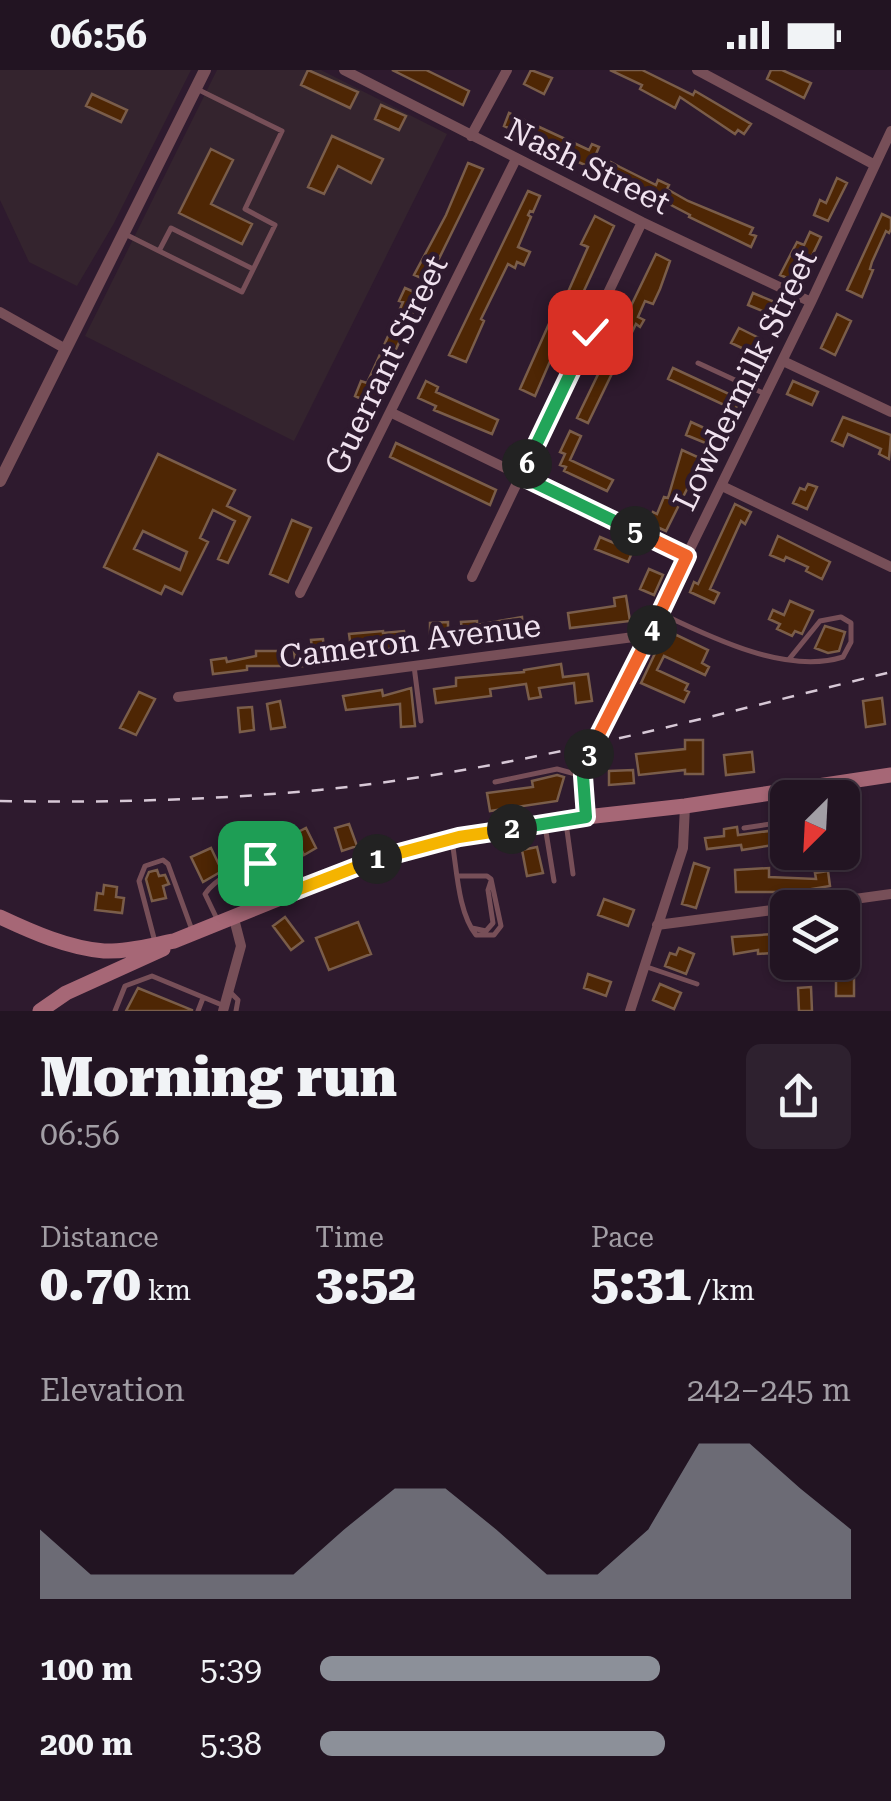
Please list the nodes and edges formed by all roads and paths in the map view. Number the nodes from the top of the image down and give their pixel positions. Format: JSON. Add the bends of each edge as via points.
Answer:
{"nodes":[{"id":1,"x":206,"y":70,"type":"edge"},
{"id":2,"x":344,"y":70,"type":"edge"},
{"id":3,"x":507,"y":70,"type":"edge"},
{"id":4,"x":698,"y":70,"type":"edge"},
{"id":5,"x":196,"y":88,"type":"junction"},
{"id":6,"x":891,"y":131,"type":"edge"},
{"id":7,"x":472,"y":136,"type":"junction"},
{"id":8,"x":516,"y":159,"type":"junction"},
{"id":9,"x":875,"y":165,"type":"junction"},
{"id":10,"x":642,"y":222,"type":"junction"},
{"id":11,"x":122,"y":233,"type":"junction"},
{"id":12,"x":159,"y":251,"type":"junction"},
{"id":13,"x":254,"y":269,"type":"junction"},
{"id":14,"x":812,"y":302,"type":"junction"},
{"id":15,"x":0,"y":312,"type":"edge"},
{"id":16,"x":64,"y":348,"type":"junction"},
{"id":17,"x":782,"y":360,"type":"junction"},
{"id":18,"x":698,"y":363,"type":"dead end"},
{"id":19,"x":766,"y":395,"type":"junction"},
{"id":20,"x":891,"y":412,"type":"edge"},
{"id":21,"x":392,"y":413,"type":"junction"},
{"id":22,"x":521,"y":476,"type":"junction"},
{"id":23,"x":0,"y":481,"type":"edge"},
{"id":24,"x":722,"y":486,"type":"junction"},
{"id":25,"x":687,"y":556,"type":"junction"},
{"id":26,"x":891,"y":567,"type":"edge"},
{"id":27,"x":472,"y":577,"type":"dead end"},
{"id":28,"x":300,"y":593,"type":"dead end"},
{"id":29,"x":660,"y":614,"type":"junction"},
{"id":30,"x":649,"y":636,"type":"junction"},
{"id":31,"x":790,"y":658,"type":"junction"},
{"id":32,"x":414,"y":666,"type":"junction"},
{"id":33,"x":178,"y":697,"type":"dead end"},
{"id":34,"x":421,"y":721,"type":"dead end"},
{"id":35,"x":891,"y":774,"type":"edge"},
{"id":36,"x":583,"y":776,"type":"junction"},
{"id":37,"x":853,"y":780,"type":"edge"},
{"id":38,"x":496,"y":782,"type":"dead end"},
{"id":39,"x":770,"y":793,"type":"edge"},
{"id":40,"x":685,"y":806,"type":"junction"},
{"id":41,"x":586,"y":817,"type":"junction"},
{"id":42,"x":566,"y":820,"type":"junction"},
{"id":43,"x":545,"y":824,"type":"junction"},
{"id":44,"x":770,"y":824,"type":"edge"},
{"id":45,"x":744,"y":828,"type":"dead end"},
{"id":46,"x":451,"y":839,"type":"junction"},
{"id":47,"x":573,"y":874,"type":"dead end"},
{"id":48,"x":458,"y":876,"type":"junction"},
{"id":49,"x":554,"y":881,"type":"dead end"},
{"id":50,"x":289,"y":893,"type":"junction"},
{"id":51,"x":891,"y":894,"type":"edge"},
{"id":52,"x":860,"y":898,"type":"edge"},
{"id":53,"x":770,"y":910,"type":"edge"},
{"id":54,"x":0,"y":917,"type":"edge"},
{"id":55,"x":226,"y":919,"type":"junction"},
{"id":56,"x":657,"y":924,"type":"junction"},
{"id":57,"x":193,"y":932,"type":"junction"},
{"id":58,"x":108,"y":951,"type":"junction"},
{"id":59,"x":150,"y":951,"type":"junction"},
{"id":60,"x":644,"y":966,"type":"junction"},
{"id":61,"x":104,"y":975,"type":"junction"},
{"id":62,"x":152,"y":976,"type":"junction"},
{"id":63,"x":697,"y":984,"type":"dead end"},
{"id":64,"x":84,"y":985,"type":"junction"},
{"id":65,"x":203,"y":998,"type":"junction"},
{"id":66,"x":228,"y":1009,"type":"edge"},
{"id":67,"x":40,"y":1011,"type":"edge"},
{"id":68,"x":115,"y":1011,"type":"edge"},
{"id":69,"x":198,"y":1011,"type":"edge"},
{"id":70,"x":630,"y":1011,"type":"edge"}],
"edges":[{"from":1,"to":5,"type":"street"},
{"from":2,"to":7,"type":"street","name":"Nash Street"},
{"from":3,"to":7,"type":"street"},
{"from":4,"to":9,"type":"street"},
{"from":5,"to":11,"type":"street"},
{"from":5,"to":13,"type":"lane","via":[[282,131],[245,209],[275,225]]},
{"from":6,"to":9,"type":"street","name":"Lowdermilk Street"},
{"from":7,"to":8,"type":"street","name":"Nash Street"},
{"from":8,"to":10,"type":"street","name":"Nash Street"},
{"from":8,"to":21,"type":"street","name":"Guerrant Street"},
{"from":9,"to":14,"type":"street","name":"Lowdermilk Street"},
{"from":10,"to":14,"type":"street","name":"Nash Street"},
{"from":10,"to":22,"type":"street"},
{"from":11,"to":12,"type":"lane"},
{"from":11,"to":16,"type":"street"},
{"from":12,"to":13,"type":"lane","via":[[172,228]]},
{"from":12,"to":13,"type":"lane","via":[[242,292]]},
{"from":14,"to":17,"type":"street","name":"Lowdermilk Street"},
{"from":15,"to":16,"type":"street"},
{"from":16,"to":23,"type":"street"},
{"from":17,"to":19,"type":"street","name":"Lowdermilk Street"},
{"from":17,"to":20,"type":"street"},
{"from":18,"to":19,"type":"lane"},
{"from":19,"to":24,"type":"street","name":"Lowdermilk Street"},
{"from":21,"to":22,"type":"street"},
{"from":21,"to":28,"type":"street","name":"Guerrant Street"},
{"from":22,"to":25,"type":"street"},
{"from":22,"to":27,"type":"street"},
{"from":24,"to":25,"type":"street","name":"Lowdermilk Street"},
{"from":24,"to":26,"type":"street"},
{"from":25,"to":29,"type":"street","name":"Lowdermilk Street"},
{"from":29,"to":30,"type":"street","name":"Lowdermilk Street"},
{"from":29,"to":31,"type":"lane","via":[[738,650]]},
{"from":30,"to":32,"type":"street","name":"Cameron Avenue"},
{"from":30,"to":36,"type":"street","name":"Lowdermilk Street"},
{"from":31,"to":31,"type":"lane","via":[[843,657],[851,622],[820,621]]},
{"from":32,"to":33,"type":"street","name":"Cameron Avenue"},
{"from":32,"to":34,"type":"lane"},
{"from":35,"to":37,"type":"main road"},
{"from":36,"to":38,"type":"lane","via":[[557,769]]},
{"from":36,"to":41,"type":"street","name":"Lowdermilk Street"},
{"from":39,"to":40,"type":"main road"},
{"from":40,"to":41,"type":"main road"},
{"from":40,"to":56,"type":"street","via":[[683,848]]},
{"from":41,"to":42,"type":"main road"},
{"from":42,"to":43,"type":"main road"},
{"from":42,"to":47,"type":"lane"},
{"from":43,"to":46,"type":"main road"},
{"from":43,"to":49,"type":"lane"},
{"from":44,"to":45,"type":"lane"},
{"from":46,"to":48,"type":"lane"},
{"from":46,"to":50,"type":"main road","via":[[394,852]]},
{"from":48,"to":48,"type":"lane","via":[[469,926],[476,936],[494,936],[501,926],[489,877]]},
{"from":50,"to":55,"type":"main road"},
{"from":50,"to":55,"type":"lane","via":[[278,871],[260,863],[236,871],[205,894]]},
{"from":51,"to":52,"type":"street"},
{"from":53,"to":56,"type":"street"},
{"from":54,"to":58,"type":"main road","via":[[39,935]]},
{"from":55,"to":57,"type":"main road"},
{"from":55,"to":66,"type":"street","via":[[241,946]]},
{"from":56,"to":60,"type":"street"},
{"from":57,"to":59,"type":"main road"},
{"from":57,"to":59,"type":"lane","via":[[168,864],[145,866],[139,881]]},
{"from":58,"to":59,"type":"main road"},
{"from":58,"to":61,"type":"main road"},
{"from":58,"to":64,"type":"main road"},
{"from":59,"to":61,"type":"main road"},
{"from":59,"to":62,"type":"lane"},
{"from":60,"to":63,"type":"lane"},
{"from":60,"to":70,"type":"street"},
{"from":61,"to":64,"type":"main road"},
{"from":62,"to":65,"type":"lane"},
{"from":62,"to":68,"type":"lane","via":[[125,986]]},
{"from":64,"to":67,"type":"main road"},
{"from":65,"to":66,"type":"lane"},
{"from":65,"to":69,"type":"lane"}]}
